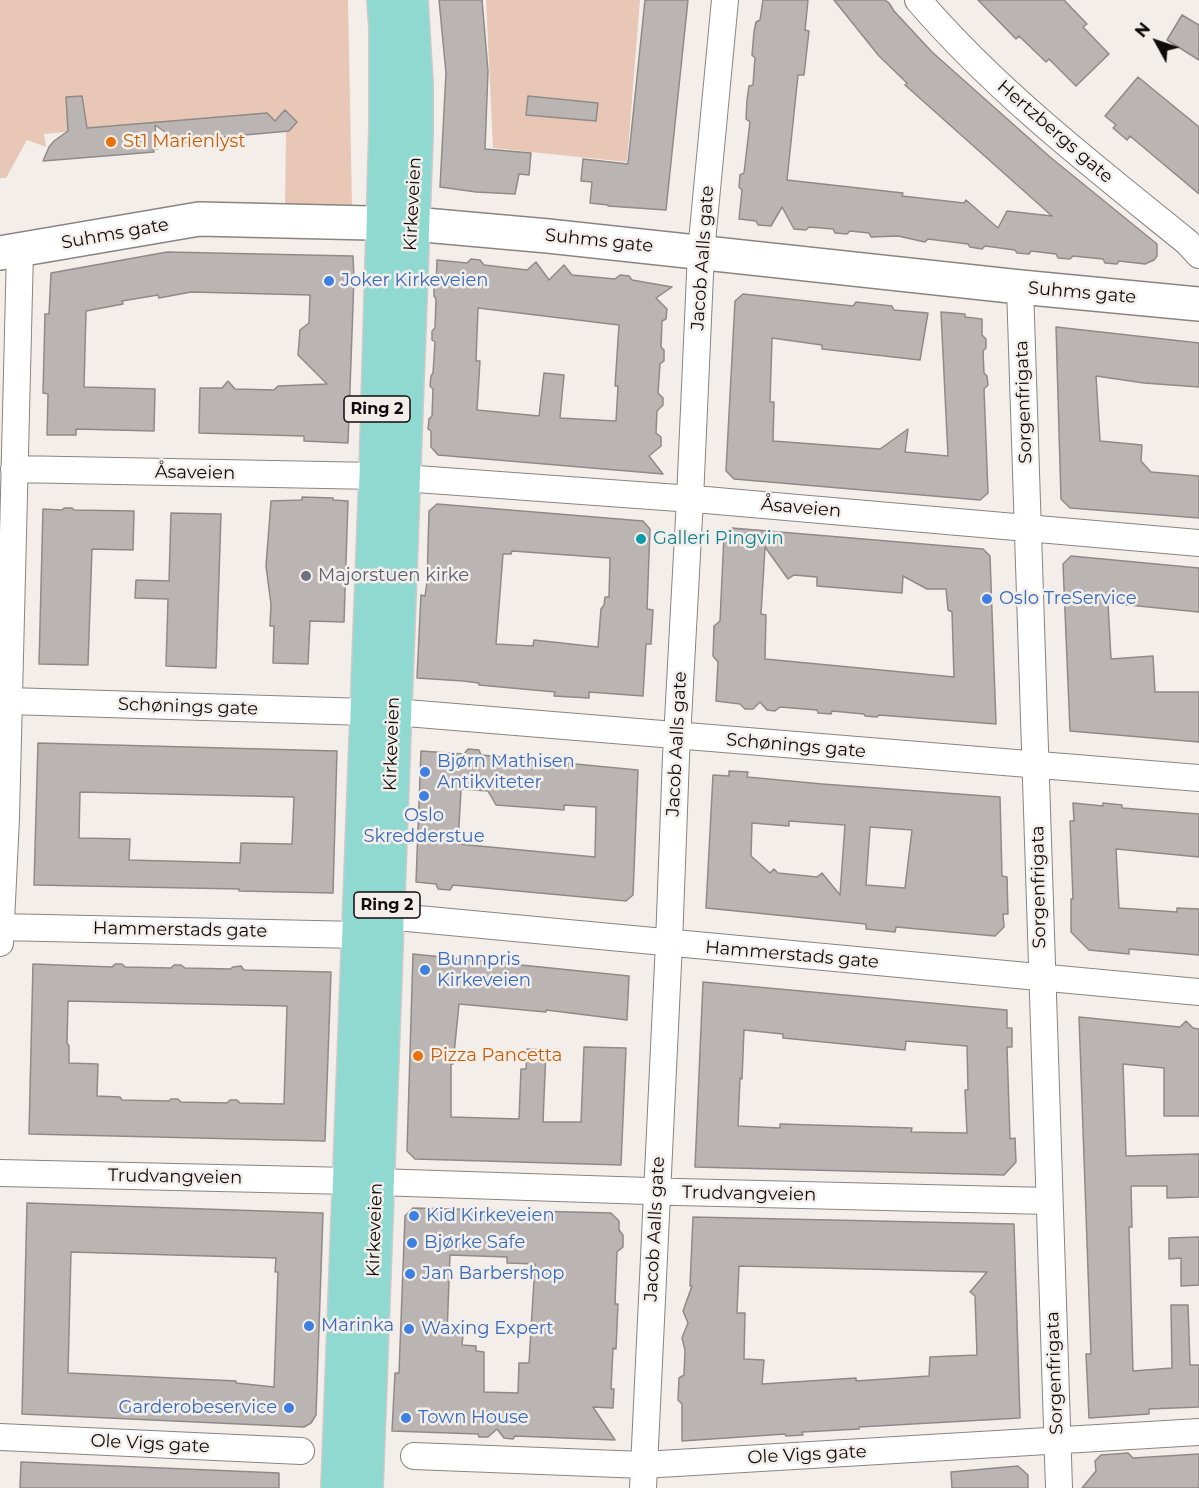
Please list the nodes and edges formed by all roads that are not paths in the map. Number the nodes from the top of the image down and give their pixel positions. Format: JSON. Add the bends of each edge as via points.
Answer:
{"nodes":[{"id":1,"x":384,"y":0,"type":"edge"},
{"id":2,"x":411,"y":0,"type":"edge"},
{"id":3,"x":725,"y":0,"type":"edge"},
{"id":4,"x":918,"y":0,"type":"edge"},
{"id":5,"x":398,"y":224,"type":"junction"},
{"id":6,"x":10,"y":252,"type":"edge"},
{"id":7,"x":701,"y":252,"type":"junction"},
{"id":8,"x":1199,"y":255,"type":"edge"},
{"id":9,"x":1020,"y":287,"type":"junction"},
{"id":10,"x":1199,"y":304,"type":"edge"},
{"id":11,"x":14,"y":469,"type":"junction"},
{"id":12,"x":389,"y":476,"type":"junction"},
{"id":13,"x":690,"y":499,"type":"junction"},
{"id":14,"x":1027,"y":527,"type":"junction"},
{"id":15,"x":1199,"y":543,"type":"edge"},
{"id":16,"x":9,"y":701,"type":"junction"},
{"id":17,"x":380,"y":712,"type":"junction"},
{"id":18,"x":676,"y":736,"type":"junction"},
{"id":19,"x":1036,"y":765,"type":"junction"},
{"id":20,"x":1199,"y":778,"type":"edge"},
{"id":21,"x":386,"y":916,"type":"junction"},
{"id":22,"x":0,"y":932,"type":"edge"},
{"id":23,"x":359,"y":935,"type":"junction"},
{"id":24,"x":669,"y":943,"type":"junction"},
{"id":25,"x":1041,"y":977,"type":"junction"},
{"id":26,"x":1199,"y":992,"type":"edge"},
{"id":27,"x":0,"y":1173,"type":"edge"},
{"id":28,"x":364,"y":1181,"type":"junction"},
{"id":29,"x":657,"y":1192,"type":"junction"},
{"id":30,"x":1049,"y":1201,"type":"junction"},
{"id":31,"x":1199,"y":1432,"type":"edge"},
{"id":32,"x":0,"y":1437,"type":"edge"},
{"id":33,"x":1058,"y":1441,"type":"junction"},
{"id":34,"x":301,"y":1451,"type":"dead end"},
{"id":35,"x":414,"y":1456,"type":"dead end"},
{"id":36,"x":643,"y":1476,"type":"edge"},
{"id":37,"x":338,"y":1488,"type":"edge"},
{"id":38,"x":366,"y":1488,"type":"edge"},
{"id":39,"x":1059,"y":1488,"type":"edge"}],
"edges":[{"from":1,"to":5,"type":"main road","name":"Kirkeveien","number":"Ring 2","via":[[386,127]]},
{"from":2,"to":5,"type":"main road","name":"Kirkeveien","number":"Ring 2","via":[[416,94]]},
{"from":3,"to":7,"type":"street","name":"Jacob Aalls gate"},
{"from":4,"to":8,"type":"street","name":"Hertzbergs gate","via":[[998,84]]},
{"from":5,"to":6,"type":"street","name":"Suhms gate","via":[[199,219]]},
{"from":5,"to":7,"type":"street","name":"Suhms gate"},
{"from":5,"to":12,"type":"main road","name":"Kirkeveien","number":"Ring 2"},
{"from":6,"to":11,"type":"street"},
{"from":7,"to":9,"type":"street","name":"Suhms gate"},
{"from":7,"to":13,"type":"street","name":"Jacob Aalls gate"},
{"from":9,"to":10,"type":"street","name":"Suhms gate"},
{"from":9,"to":14,"type":"street","name":"Sorgenfrigata"},
{"from":11,"to":12,"type":"street","name":"Åsaveien"},
{"from":11,"to":16,"type":"street"},
{"from":12,"to":13,"type":"street","name":"Åsaveien"},
{"from":12,"to":17,"type":"main road","name":"Kirkeveien","number":"Ring 2"},
{"from":13,"to":14,"type":"street","name":"Åsaveien"},
{"from":13,"to":18,"type":"street","name":"Jacob Aalls gate"},
{"from":14,"to":15,"type":"street","name":"Åsaveien"},
{"from":14,"to":19,"type":"street","name":"Sorgenfrigata"},
{"from":16,"to":17,"type":"street","name":"Schønings gate"},
{"from":16,"to":22,"type":"street"},
{"from":17,"to":18,"type":"street","name":"Schønings gate"},
{"from":17,"to":21,"type":"main road","name":"Kirkeveien","number":"Ring 2"},
{"from":17,"to":23,"type":"main road","name":"Kirkeveien","number":"Ring 2"},
{"from":18,"to":19,"type":"street","name":"Schønings gate"},
{"from":18,"to":24,"type":"street","name":"Jacob Aalls gate"},
{"from":19,"to":20,"type":"street","name":"Schønings gate"},
{"from":19,"to":25,"type":"street","name":"Sorgenfrigata"},
{"from":21,"to":24,"type":"street","name":"Hammerstads gate"},
{"from":21,"to":28,"type":"main road","name":"Kirkeveien","number":"Ring 2"},
{"from":22,"to":23,"type":"street","name":"Hammerstads gate"},
{"from":23,"to":28,"type":"main road","name":"Kirkeveien","number":"Ring 2"},
{"from":24,"to":25,"type":"street","name":"Hammerstads gate"},
{"from":24,"to":29,"type":"street","name":"Jacob Aalls gate"},
{"from":25,"to":26,"type":"street","name":"Hammerstads gate"},
{"from":25,"to":30,"type":"street","name":"Sorgenfrigata"},
{"from":27,"to":28,"type":"street","name":"Trudvangveien"},
{"from":28,"to":29,"type":"street","name":"Trudvangveien"},
{"from":28,"to":37,"type":"main road","name":"Kirkeveien","number":"Ring 2"},
{"from":28,"to":38,"type":"main road","name":"Kirkeveien","number":"Ring 2"},
{"from":29,"to":30,"type":"street","name":"Trudvangveien"},
{"from":29,"to":36,"type":"street","name":"Jacob Aalls gate"},
{"from":30,"to":33,"type":"street","name":"Sorgenfrigata"},
{"from":31,"to":33,"type":"street","name":"Ole Vigs gate"},
{"from":32,"to":34,"type":"street","name":"Ole Vigs gate"},
{"from":33,"to":36,"type":"street","name":"Ole Vigs gate"},
{"from":33,"to":39,"type":"street","name":"Sorgenfrigata"},
{"from":35,"to":36,"type":"street","name":"Ole Vigs gate"}]}
